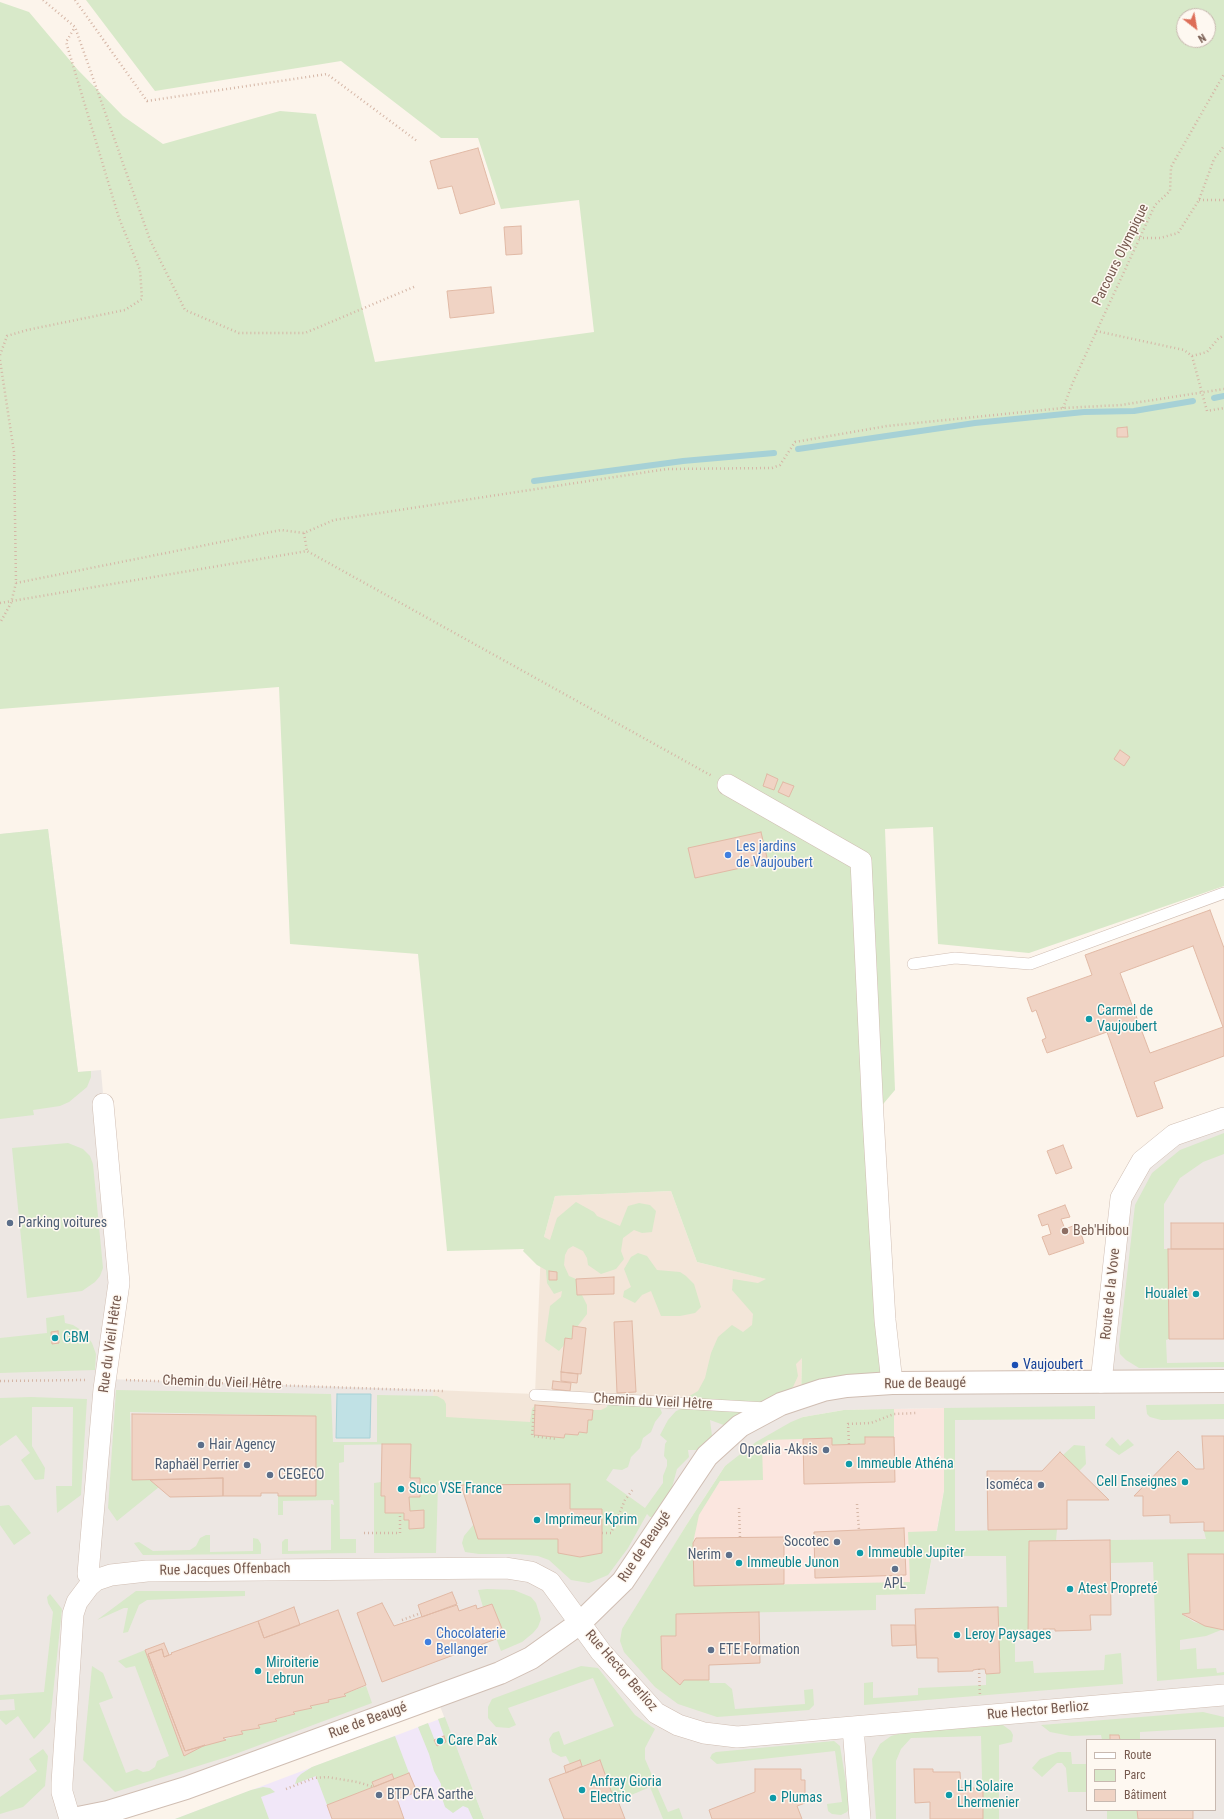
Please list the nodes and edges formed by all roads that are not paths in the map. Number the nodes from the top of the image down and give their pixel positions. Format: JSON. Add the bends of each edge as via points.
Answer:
{"nodes":[{"id":1,"x":728,"y":785,"type":"road end"},
{"id":2,"x":1224,"y":893,"type":"edge"},
{"id":3,"x":913,"y":964,"type":"dead end"},
{"id":4,"x":103,"y":1104,"type":"dead end"},
{"id":5,"x":1224,"y":1118,"type":"edge"},
{"id":6,"x":1224,"y":1381,"type":"edge"},
{"id":7,"x":1101,"y":1382,"type":"junction"},
{"id":8,"x":892,"y":1384,"type":"junction"},
{"id":9,"x":535,"y":1394,"type":"road end"},
{"id":10,"x":771,"y":1409,"type":"junction"},
{"id":11,"x":94,"y":1581,"type":"junction"},
{"id":12,"x":580,"y":1623,"type":"junction"},
{"id":13,"x":1224,"y":1695,"type":"edge"},
{"id":14,"x":853,"y":1726,"type":"junction"},
{"id":15,"x":72,"y":1819,"type":"edge"},
{"id":16,"x":860,"y":1819,"type":"edge"}],
"edges":[{"from":1,"to":8,"type":"street","via":[[861,861],[873,1124],[885,1320]]},
{"from":2,"to":3,"type":"lane","via":[[1030,964],[955,958]]},
{"from":4,"to":11,"type":"street","name":"Rue du Vieil Hêtre","via":[[119,1283],[106,1379],[88,1574]]},
{"from":5,"to":7,"type":"street","name":"Route de la Vove","via":[[1174,1135],[1142,1161],[1121,1198]]},
{"from":6,"to":7,"type":"street","name":"Rue de Beaugé"},
{"from":7,"to":8,"type":"street","name":"Rue de Beaugé"},
{"from":8,"to":10,"type":"street","name":"Rue de Beaugé","via":[[823,1390]]},
{"from":9,"to":10,"type":"lane","name":"Chemin du Vieil Hêtre"},
{"from":10,"to":12,"type":"street","name":"Rue de Beaugé","via":[[740,1426],[707,1456],[633,1569]]},
{"from":11,"to":12,"type":"street","name":"Rue Jacques Offenbach","via":[[111,1575],[147,1571],[506,1568],[531,1572],[550,1582]]},
{"from":11,"to":15,"type":"street","via":[[77,1602],[73,1614],[62,1783],[62,1792]]},
{"from":12,"to":14,"type":"street","name":"Rue Hector Berlioz","via":[[601,1652],[656,1713],[678,1725],[704,1733],[736,1736]]},
{"from":12,"to":15,"type":"street","name":"Rue de Beaugé","via":[[531,1658],[500,1673],[186,1788],[108,1812]]},
{"from":13,"to":14,"type":"street","name":"Rue Hector Berlioz"},
{"from":14,"to":16,"type":"street"}]}
